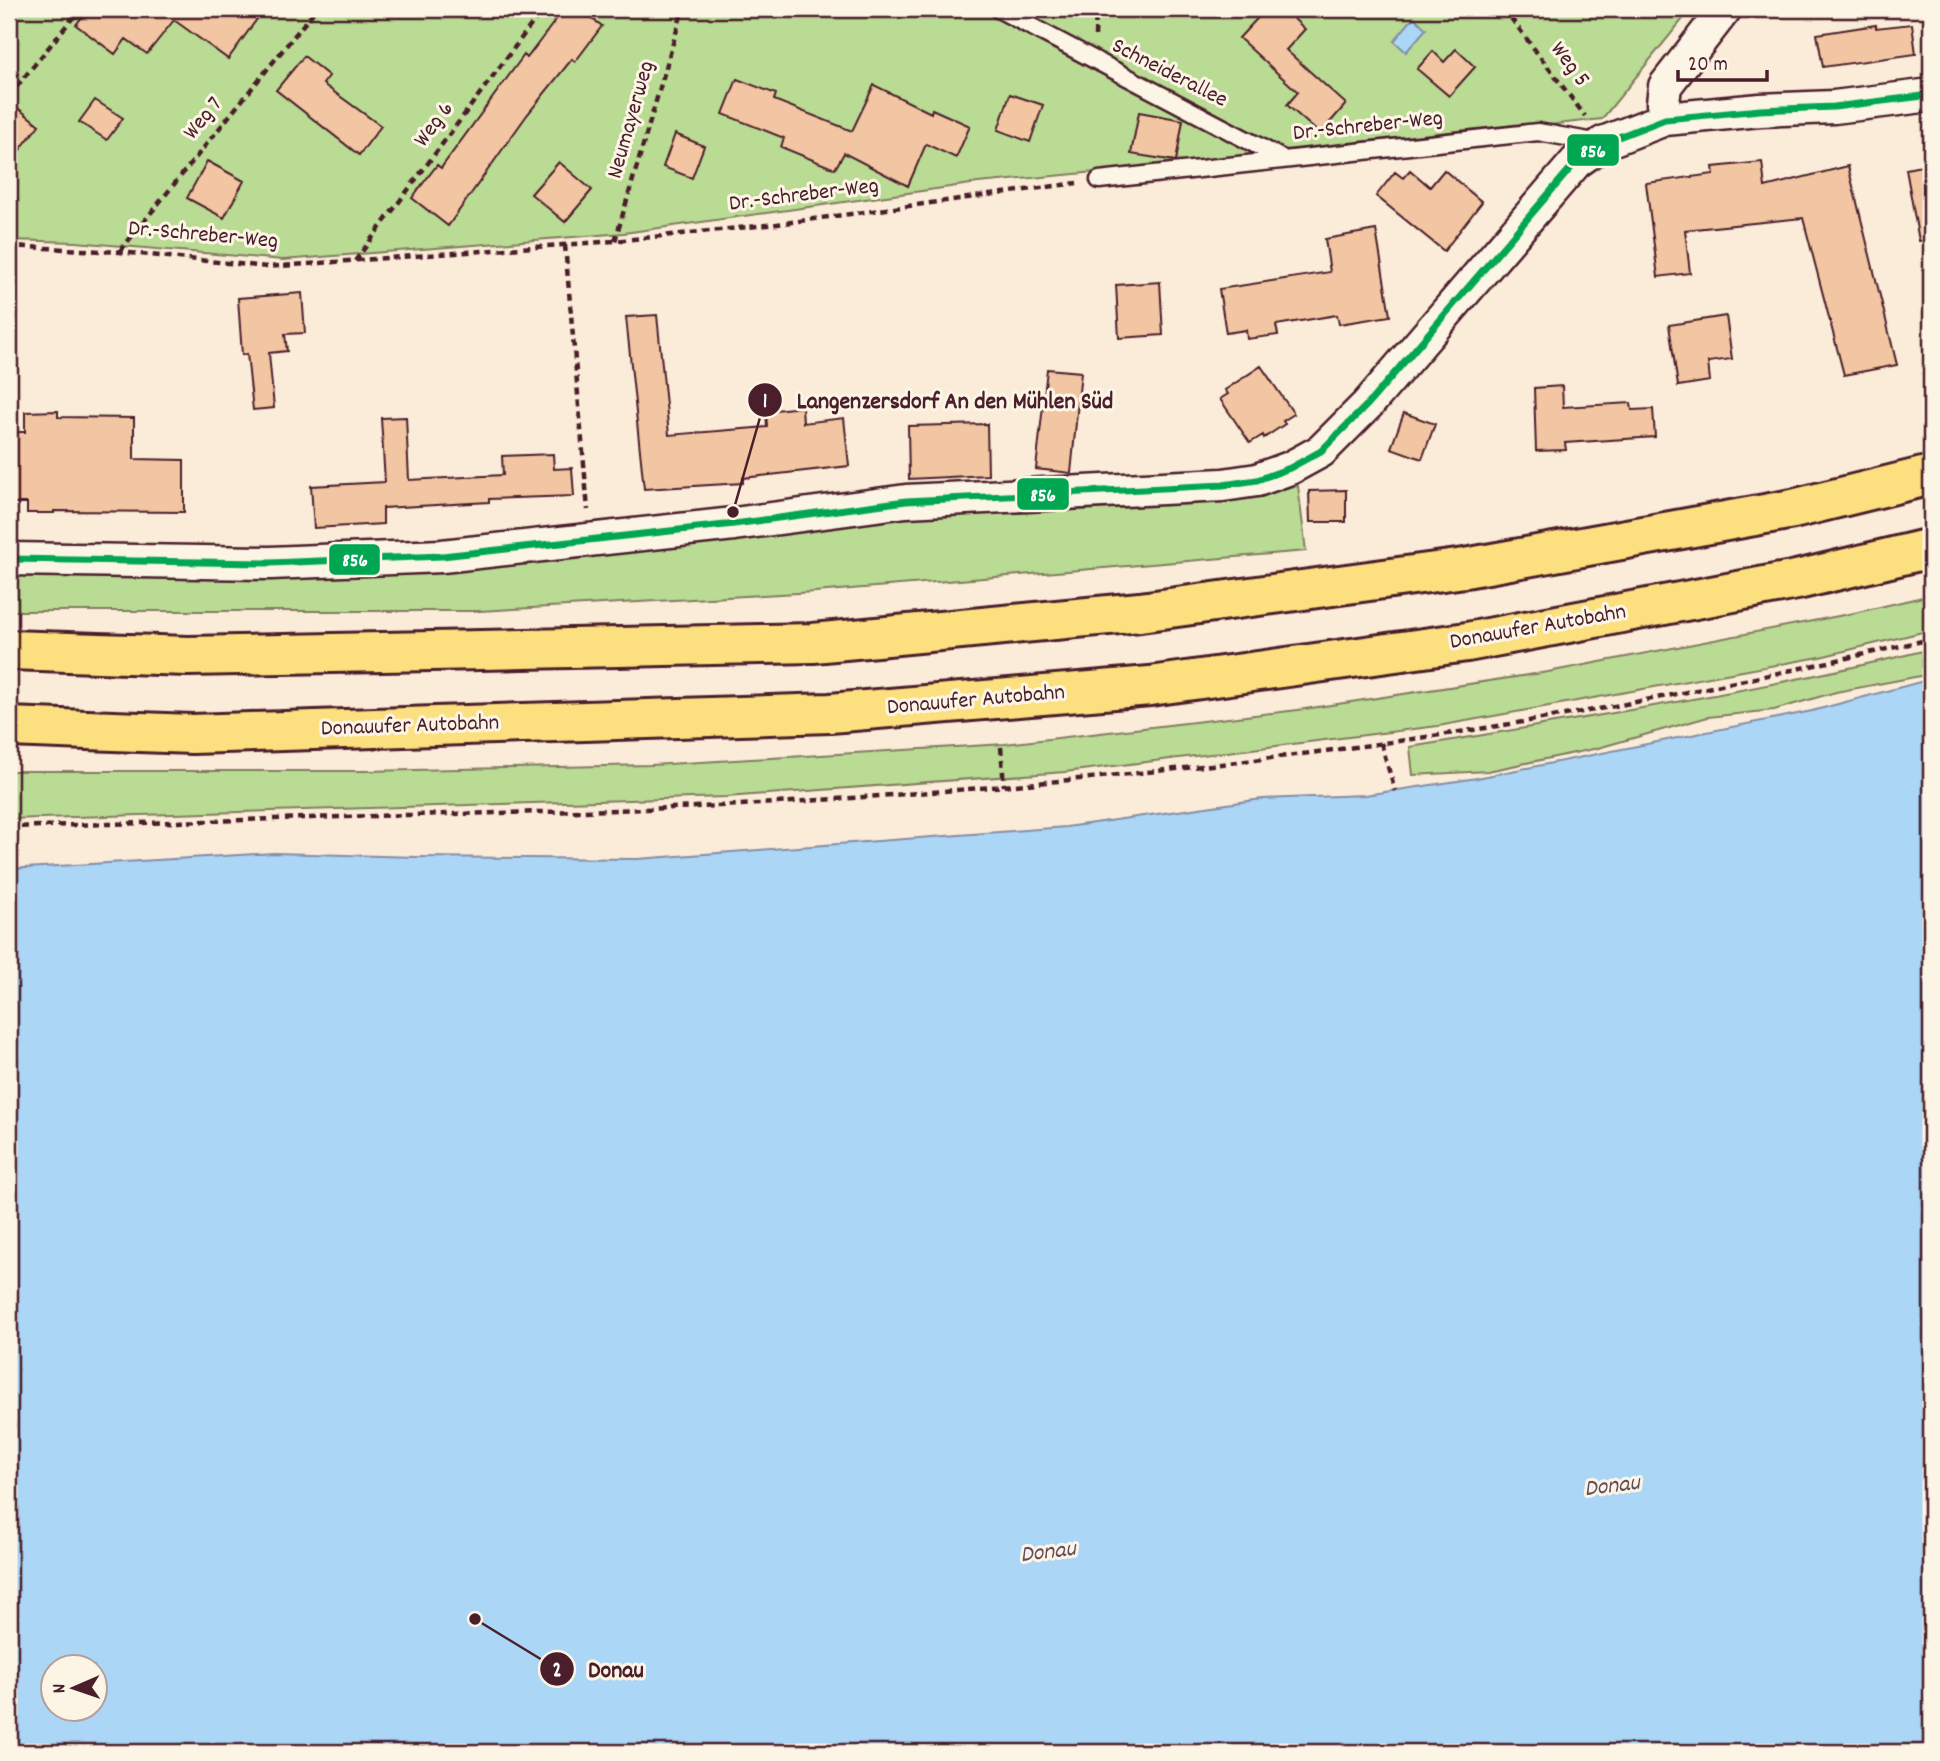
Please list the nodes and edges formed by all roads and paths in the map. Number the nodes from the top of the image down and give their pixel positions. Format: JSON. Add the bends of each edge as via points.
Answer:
{"nodes":[{"id":1,"x":80,"y":9,"type":"edge"},
{"id":2,"x":316,"y":9,"type":"edge"},
{"id":3,"x":543,"y":9,"type":"edge"},
{"id":4,"x":683,"y":9,"type":"edge"},
{"id":5,"x":998,"y":9,"type":"edge"},
{"id":6,"x":1504,"y":9,"type":"edge"},
{"id":7,"x":1725,"y":9,"type":"edge"},
{"id":8,"x":1931,"y":95,"type":"edge"},
{"id":9,"x":9,"y":96,"type":"edge"},
{"id":10,"x":1665,"y":119,"type":"junction"},
{"id":11,"x":1603,"y":144,"type":"junction"},
{"id":12,"x":1283,"y":159,"type":"junction"},
{"id":13,"x":1099,"y":180,"type":"joint"},
{"id":14,"x":615,"y":242,"type":"junction"},
{"id":15,"x":9,"y":246,"type":"edge"},
{"id":16,"x":565,"y":246,"type":"junction"},
{"id":17,"x":120,"y":252,"type":"junction"},
{"id":18,"x":355,"y":262,"type":"junction"},
{"id":19,"x":1931,"y":475,"type":"edge"},
{"id":20,"x":590,"y":541,"type":"junction"},
{"id":21,"x":1931,"y":548,"type":"edge"},
{"id":22,"x":9,"y":559,"type":"edge"},
{"id":23,"x":1931,"y":639,"type":"edge"},
{"id":24,"x":9,"y":650,"type":"edge"},
{"id":25,"x":9,"y":727,"type":"edge"},
{"id":26,"x":1381,"y":743,"type":"junction"},
{"id":27,"x":1001,"y":747,"type":"dead end"},
{"id":28,"x":1004,"y":786,"type":"junction"},
{"id":29,"x":1395,"y":791,"type":"dead end"},
{"id":30,"x":9,"y":827,"type":"edge"}],
"edges":[{"from":1,"to":9,"type":"path"},
{"from":2,"to":17,"type":"path","name":"Weg 7"},
{"from":3,"to":18,"type":"path","name":"Weg 6"},
{"from":4,"to":14,"type":"path","name":"Neumayerweg"},
{"from":5,"to":12,"type":"lane","name":"Schneiderallee"},
{"from":6,"to":11,"type":"path","name":"Weg 5"},
{"from":7,"to":10,"type":"street","via":[[1665,86]]},
{"from":8,"to":10,"type":"street"},
{"from":10,"to":11,"type":"street"},
{"from":11,"to":12,"type":"lane","name":"Dr.-Schreber-Weg","via":[[1538,132]]},
{"from":11,"to":20,"type":"street","via":[[1576,162],[1368,404],[1321,451],[1290,468],[1257,480],[1223,485],[906,502]]},
{"from":12,"to":13,"type":"lane","name":"Dr.-Schreber-Weg"},
{"from":13,"to":14,"type":"path","name":"Dr.-Schreber-Weg"},
{"from":14,"to":16,"type":"path","name":"Dr.-Schreber-Weg"},
{"from":15,"to":17,"type":"path","name":"Dr.-Schreber-Weg"},
{"from":16,"to":18,"type":"path","name":"Dr.-Schreber-Weg"},
{"from":16,"to":20,"type":"path"},
{"from":17,"to":18,"type":"path","name":"Dr.-Schreber-Weg","via":[[267,267]]},
{"from":19,"to":24,"type":"highway","via":[[1793,509],[1465,568],[1140,612],[827,642],[188,656]]},
{"from":20,"to":22,"type":"street","via":[[442,556],[270,563]]},
{"from":21,"to":25,"type":"highway","name":"Donauufer Autobahn","via":[[1797,579],[1467,642],[1150,686],[816,714],[192,734]]},
{"from":23,"to":26,"type":"path","via":[[1587,711]]},
{"from":26,"to":28,"type":"path"},
{"from":26,"to":29,"type":"path"},
{"from":27,"to":28,"type":"path"},
{"from":28,"to":30,"type":"path","via":[[802,802]]}]}
